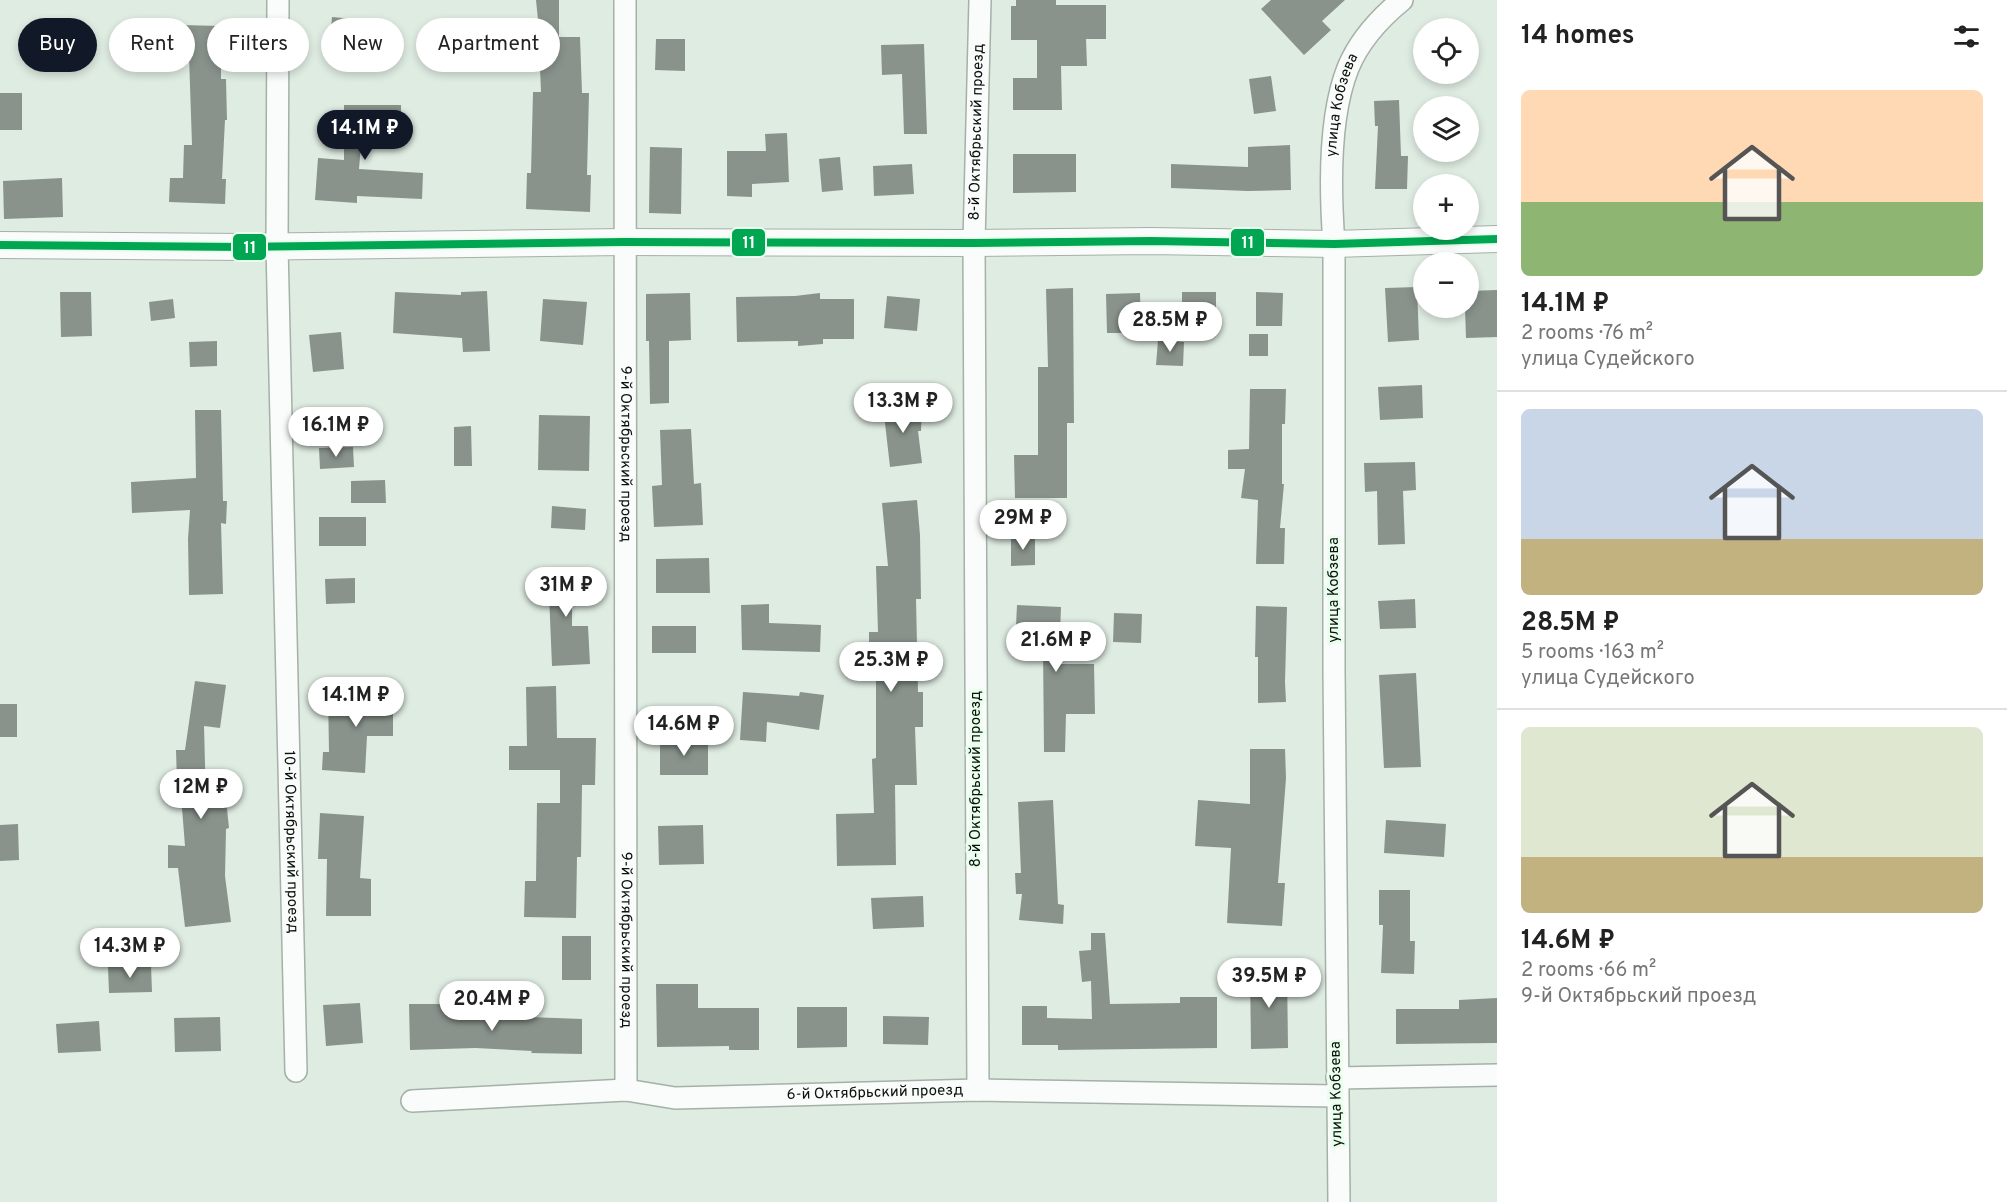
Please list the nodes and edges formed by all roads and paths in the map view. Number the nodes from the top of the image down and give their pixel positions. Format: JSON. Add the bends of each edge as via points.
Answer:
{"nodes":[{"id":1,"x":278,"y":0,"type":"edge"},
{"id":2,"x":625,"y":0,"type":"edge"},
{"id":3,"x":980,"y":0,"type":"edge"},
{"id":4,"x":1402,"y":0,"type":"edge"},
{"id":5,"x":1497,"y":239,"type":"edge"},
{"id":6,"x":624,"y":242,"type":"junction"},
{"id":7,"x":974,"y":243,"type":"junction"},
{"id":8,"x":1334,"y":244,"type":"junction"},
{"id":9,"x":0,"y":245,"type":"edge"},
{"id":10,"x":277,"y":246,"type":"junction"},
{"id":11,"x":296,"y":1071,"type":"dead end"},
{"id":12,"x":1497,"y":1075,"type":"edge"},
{"id":13,"x":1337,"y":1087,"type":"junction"},
{"id":14,"x":626,"y":1090,"type":"junction"},
{"id":15,"x":978,"y":1090,"type":"junction"},
{"id":16,"x":412,"y":1101,"type":"dead end"},
{"id":17,"x":1339,"y":1202,"type":"edge"}],
"edges":[{"from":1,"to":10,"type":"street","name":"10-й Октябрьский проезд"},
{"from":2,"to":6,"type":"street","name":"9-й Октябрьский проезд"},
{"from":3,"to":7,"type":"street","name":"8-й Октябрьский проезд"},
{"from":4,"to":8,"type":"street","name":"улица Кобзева","via":[[1362,41],[1348,69],[1332,154]]},
{"from":5,"to":8,"type":"street"},
{"from":6,"to":7,"type":"street"},
{"from":6,"to":10,"type":"street"},
{"from":6,"to":14,"type":"street","name":"9-й Октябрьский проезд"},
{"from":7,"to":8,"type":"street"},
{"from":7,"to":15,"type":"street","name":"8-й Октябрьский проезд"},
{"from":8,"to":13,"type":"street","name":"улица Кобзева"},
{"from":9,"to":10,"type":"street"},
{"from":10,"to":11,"type":"street","name":"10-й Октябрьский проезд"},
{"from":12,"to":13,"type":"street","name":"6-й Октябрьский проезд"},
{"from":13,"to":15,"type":"street","name":"6-й Октябрьский проезд"},
{"from":13,"to":17,"type":"street","name":"улица Кобзева"},
{"from":14,"to":15,"type":"street","name":"6-й Октябрьский проезд","via":[[675,1098]]},
{"from":14,"to":16,"type":"street","name":"6-й Октябрьский проезд"}]}
